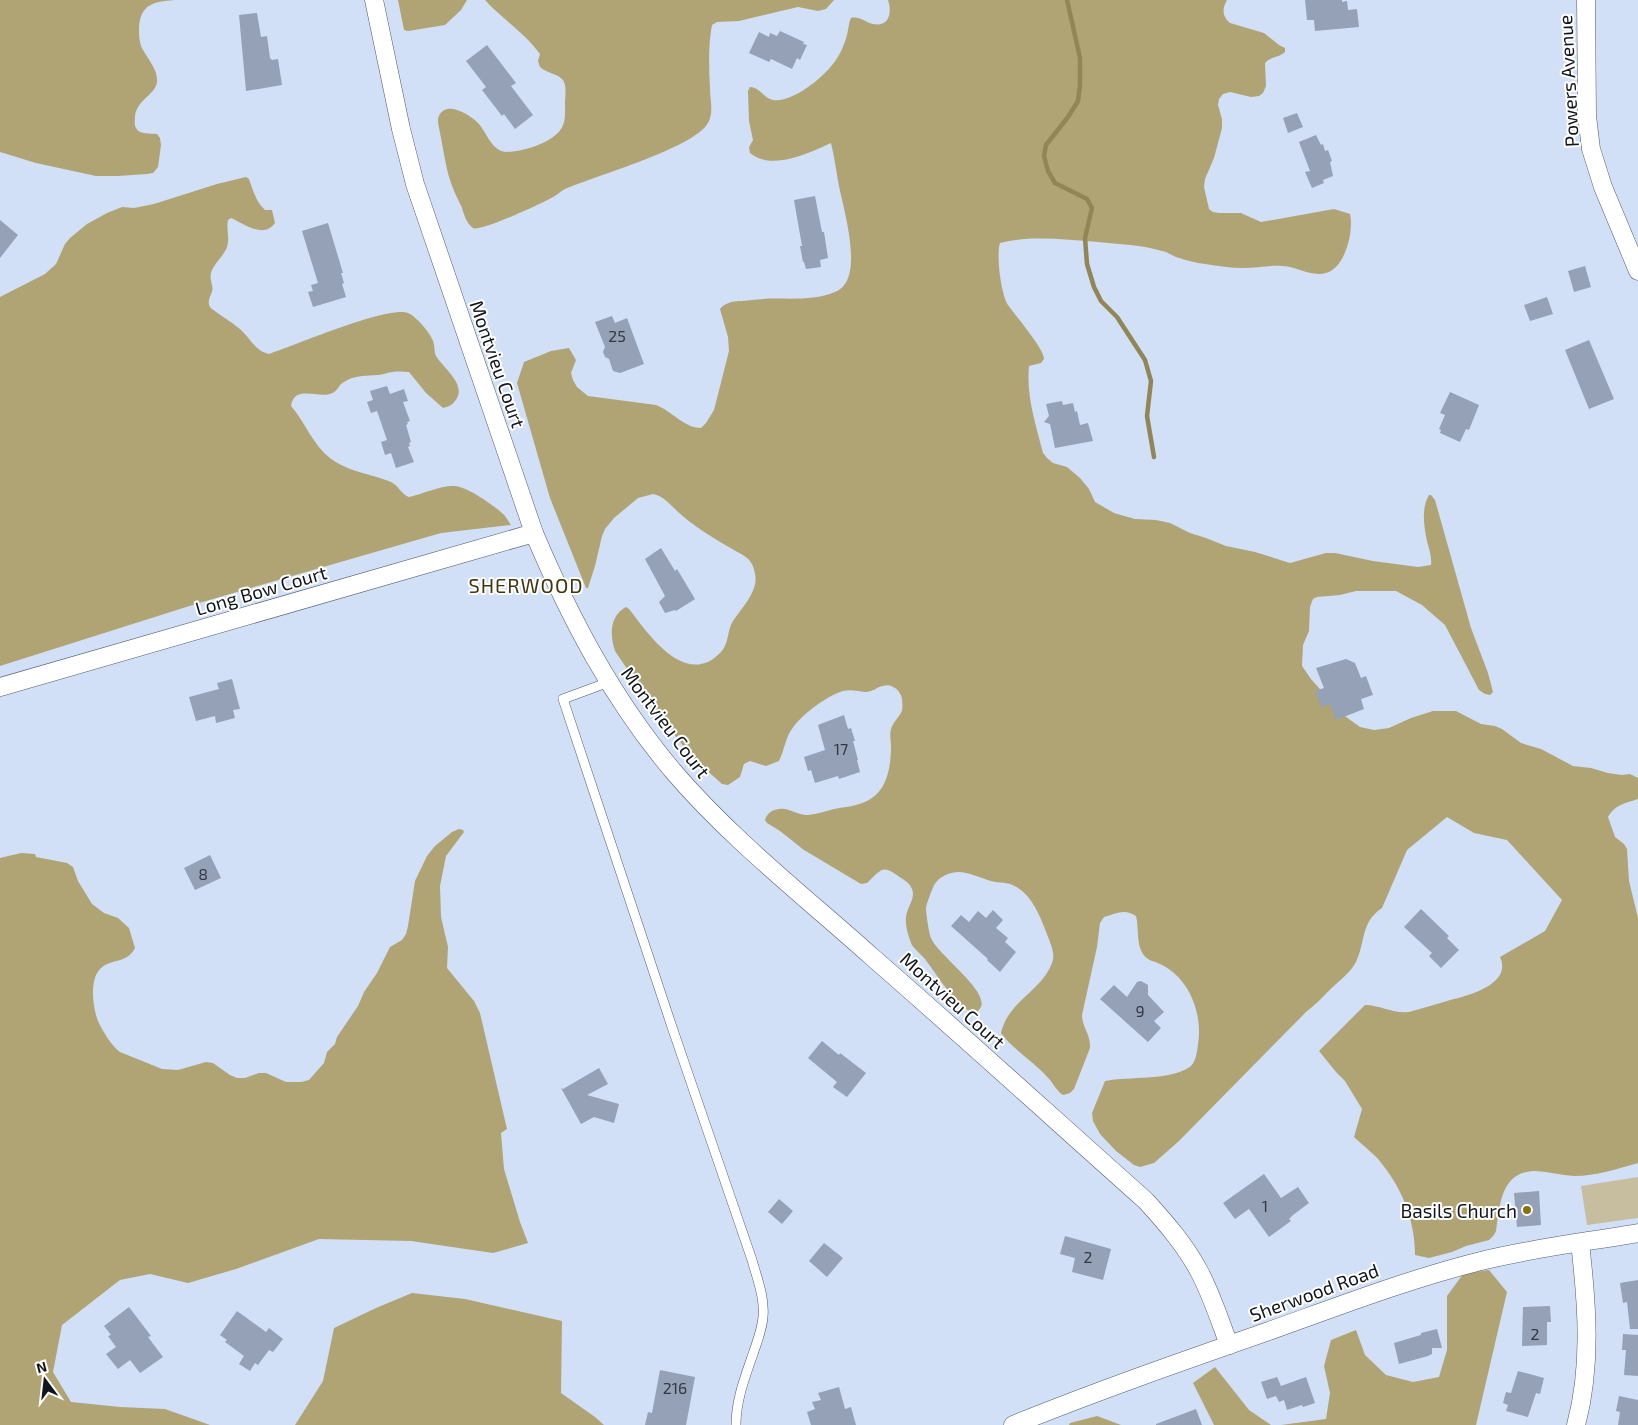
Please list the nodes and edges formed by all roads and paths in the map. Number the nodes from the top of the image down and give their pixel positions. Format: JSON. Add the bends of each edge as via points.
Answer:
{"nodes":[{"id":1,"x":374,"y":0,"type":"edge"},
{"id":2,"x":1586,"y":0,"type":"edge"},
{"id":3,"x":1638,"y":271,"type":"edge"},
{"id":4,"x":534,"y":533,"type":"junction"},
{"id":5,"x":609,"y":682,"type":"junction"},
{"id":6,"x":0,"y":687,"type":"edge"},
{"id":7,"x":1638,"y":1233,"type":"edge"},
{"id":8,"x":1580,"y":1243,"type":"junction"},
{"id":9,"x":1229,"y":1345,"type":"junction"},
{"id":10,"x":736,"y":1425,"type":"edge"},
{"id":11,"x":1013,"y":1425,"type":"edge"},
{"id":12,"x":1576,"y":1425,"type":"edge"}],
"edges":[{"from":1,"to":4,"type":"street","name":"Montvieu Court","via":[[415,184]]},
{"from":2,"to":3,"type":"street","name":"Powers Avenue","via":[[1587,116],[1591,149]]},
{"from":4,"to":5,"type":"street","name":"Montvieu Court","via":[[575,623]]},
{"from":4,"to":6,"type":"street","name":"Long Bow Court"},
{"from":5,"to":9,"type":"street","name":"Montvieu Court","via":[[673,771],[742,842],[1146,1201],[1190,1256],[1210,1293]]},
{"from":5,"to":10,"type":"lane","via":[[563,699],[762,1295],[761,1330],[744,1380]]},
{"from":7,"to":8,"type":"street","name":"Sherwood Road"},
{"from":8,"to":9,"type":"street","name":"Sherwood Road","via":[[1503,1256],[1448,1270]]},
{"from":8,"to":12,"type":"street","via":[[1587,1339]]},
{"from":9,"to":11,"type":"street","name":"Sherwood Road"}]}
